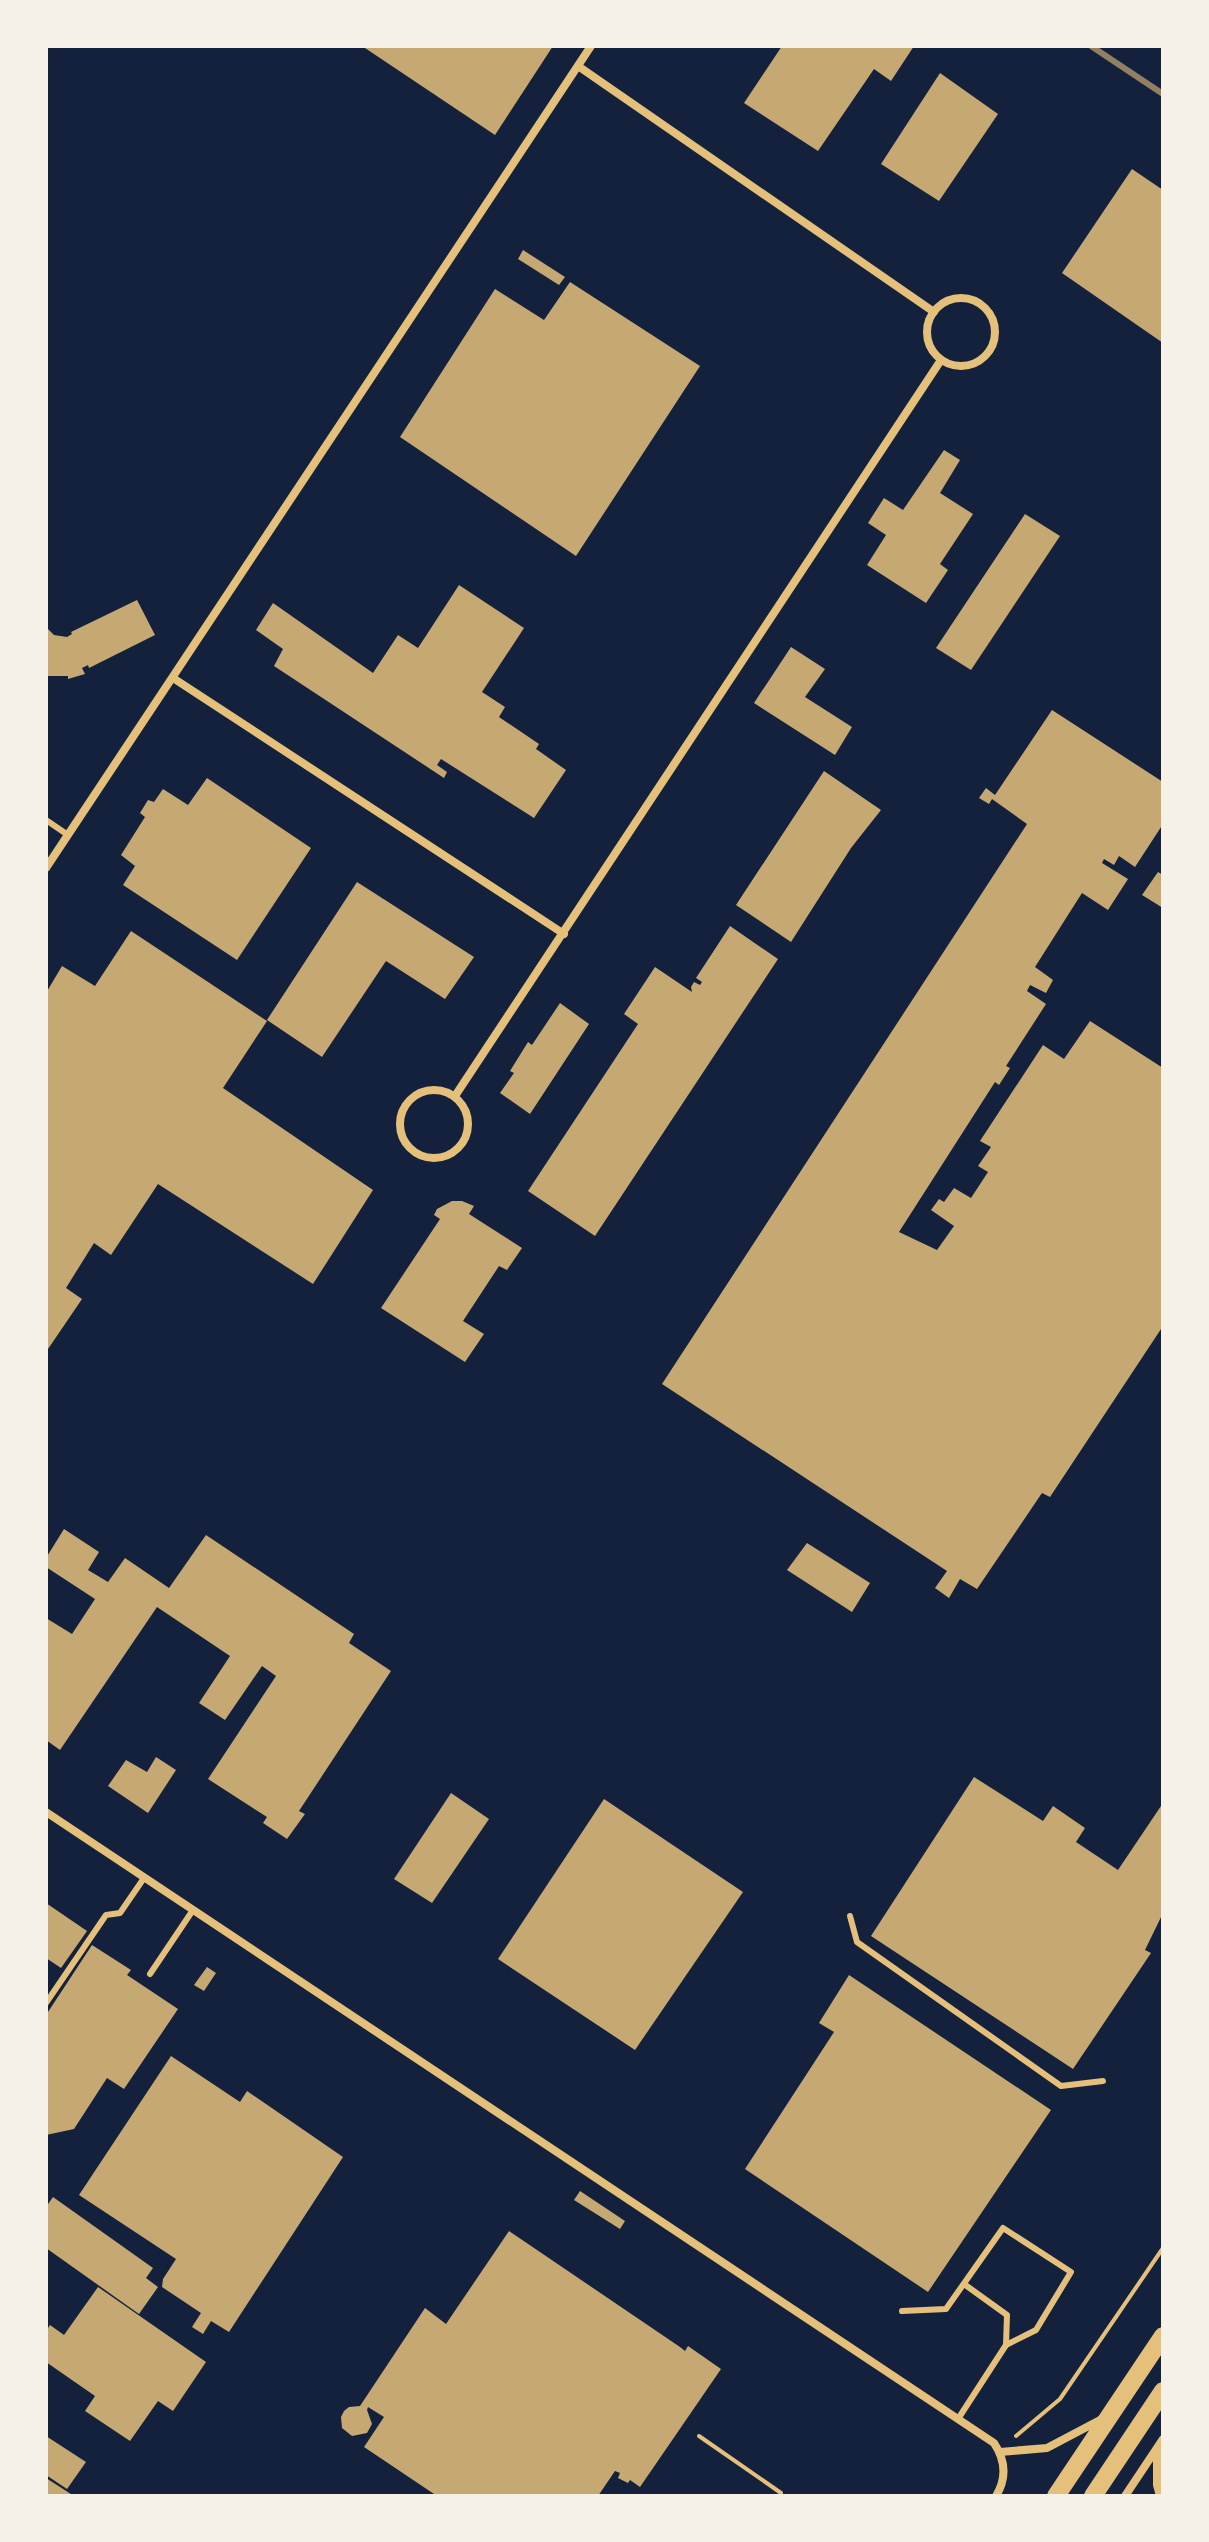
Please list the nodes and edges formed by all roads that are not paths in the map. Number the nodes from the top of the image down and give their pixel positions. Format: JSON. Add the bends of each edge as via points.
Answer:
{"nodes":[{"id":1,"x":591,"y":46,"type":"edge"},
{"id":2,"x":578,"y":66,"type":"junction"},
{"id":3,"x":934,"y":312,"type":"junction"},
{"id":4,"x":941,"y":360,"type":"junction"},
{"id":5,"x":173,"y":678,"type":"junction"},
{"id":6,"x":46,"y":820,"type":"edge"},
{"id":7,"x":68,"y":835,"type":"junction"},
{"id":8,"x":46,"y":868,"type":"edge"},
{"id":9,"x":564,"y":934,"type":"junction"},
{"id":10,"x":455,"y":1096,"type":"junction"},
{"id":11,"x":46,"y":1812,"type":"edge"},
{"id":12,"x":144,"y":1878,"type":"junction"},
{"id":13,"x":193,"y":1910,"type":"junction"},
{"id":14,"x":850,"y":1916,"type":"dead end"},
{"id":15,"x":150,"y":1974,"type":"dead end"},
{"id":16,"x":46,"y":2003,"type":"edge"},
{"id":17,"x":1103,"y":2081,"type":"dead end"},
{"id":18,"x":964,"y":2284,"type":"junction"},
{"id":19,"x":902,"y":2311,"type":"dead end"},
{"id":20,"x":1163,"y":2336,"type":"edge"},
{"id":21,"x":1006,"y":2345,"type":"junction"},
{"id":22,"x":1163,"y":2391,"type":"edge"},
{"id":23,"x":1110,"y":2415,"type":"junction"},
{"id":24,"x":958,"y":2419,"type":"junction"},
{"id":25,"x":1163,"y":2439,"type":"edge"},
{"id":26,"x":1157,"y":2448,"type":"junction"},
{"id":27,"x":1000,"y":2452,"type":"junction"},
{"id":28,"x":996,"y":2496,"type":"edge"},
{"id":29,"x":1056,"y":2496,"type":"edge"},
{"id":30,"x":1093,"y":2496,"type":"edge"},
{"id":31,"x":1125,"y":2496,"type":"edge"},
{"id":32,"x":1160,"y":2496,"type":"edge"}],
"edges":[{"from":1,"to":2,"type":"street"},
{"from":2,"to":3,"type":"street"},
{"from":2,"to":5,"type":"street"},
{"from":3,"to":4,"type":"street","via":[[927,322],[928,344]]},
{"from":3,"to":4,"type":"street","via":[[958,296],[979,301],[993,317],[995,340],[983,359],[963,367]]},
{"from":4,"to":9,"type":"street"},
{"from":5,"to":7,"type":"street"},
{"from":5,"to":9,"type":"street"},
{"from":6,"to":7,"type":"lane"},
{"from":7,"to":8,"type":"street"},
{"from":9,"to":10,"type":"street"},
{"from":10,"to":10,"type":"street","via":[[437,1089],[417,1093],[403,1106],[398,1126],[405,1144],[421,1157],[440,1158],[458,1149],[468,1132],[467,1112]]},
{"from":11,"to":12,"type":"street"},
{"from":12,"to":13,"type":"street"},
{"from":12,"to":16,"type":"lane","via":[[120,1913],[106,1915]]},
{"from":13,"to":15,"type":"lane"},
{"from":13,"to":24,"type":"street"},
{"from":14,"to":17,"type":"lane","via":[[857,1942],[1061,2086]]},
{"from":18,"to":19,"type":"lane","via":[[946,2309]]},
{"from":18,"to":21,"type":"lane","via":[[1007,2315]]},
{"from":18,"to":21,"type":"lane","via":[[1003,2228],[1071,2272],[1036,2330]]},
{"from":20,"to":23,"type":"main road"},
{"from":21,"to":24,"type":"lane"},
{"from":22,"to":30,"type":"main road"},
{"from":23,"to":27,"type":"street","via":[[1047,2448]]},
{"from":23,"to":29,"type":"main road"},
{"from":24,"to":27,"type":"street"},
{"from":25,"to":26,"type":"street"},
{"from":26,"to":31,"type":"street"},
{"from":26,"to":32,"type":"street"},
{"from":27,"to":28,"type":"street","via":[[1005,2468]]}]}
